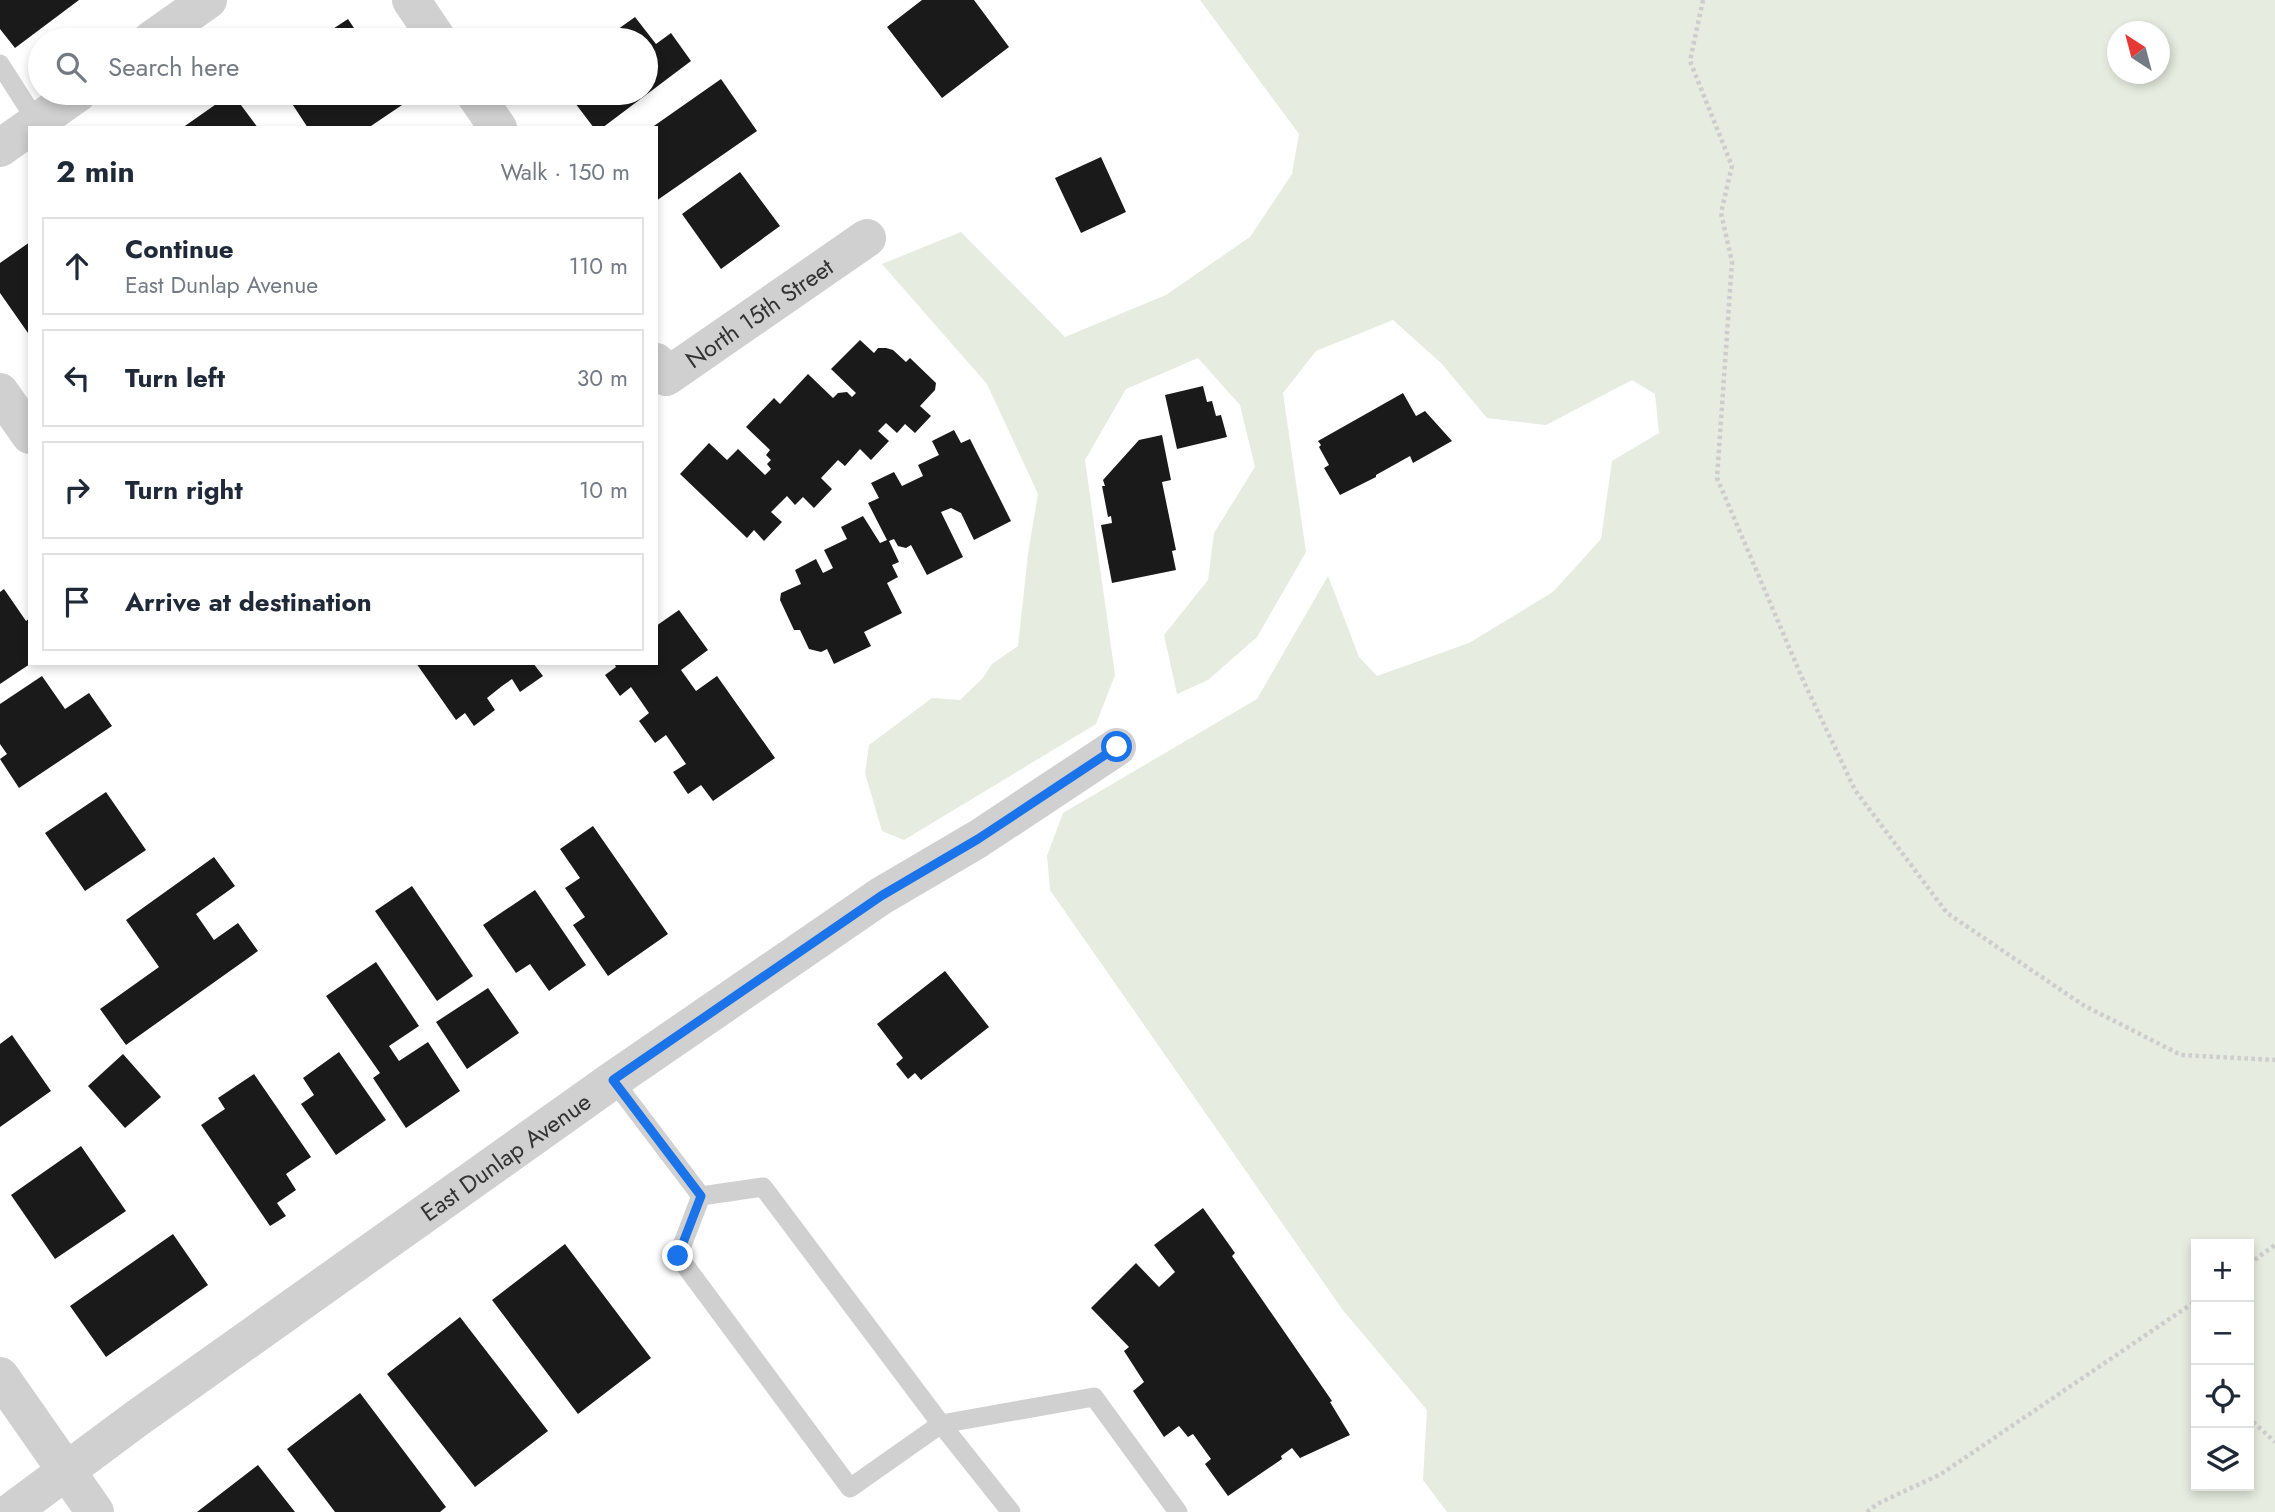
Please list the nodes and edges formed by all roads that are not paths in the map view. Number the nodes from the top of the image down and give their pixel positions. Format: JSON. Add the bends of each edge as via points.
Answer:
{"nodes":[{"id":1,"x":208,"y":0,"type":"edge"},
{"id":2,"x":411,"y":0,"type":"edge"},
{"id":3,"x":168,"y":28,"type":"edge"},
{"id":4,"x":430,"y":28,"type":"edge"},
{"id":5,"x":0,"y":64,"type":"edge"},
{"id":6,"x":61,"y":105,"type":"edge"},
{"id":7,"x":482,"y":105,"type":"edge"},
{"id":8,"x":37,"y":122,"type":"junction"},
{"id":9,"x":31,"y":126,"type":"edge"},
{"id":10,"x":497,"y":126,"type":"edge"},
{"id":11,"x":28,"y":128,"type":"edge"},
{"id":12,"x":0,"y":148,"type":"edge"},
{"id":13,"x":867,"y":238,"type":"dead end"},
{"id":14,"x":658,"y":365,"type":"edge"},
{"id":15,"x":0,"y":392,"type":"edge"},
{"id":16,"x":28,"y":432,"type":"edge"},
{"id":17,"x":1117,"y":747,"type":"dead end"},
{"id":18,"x":613,"y":1080,"type":"junction"},
{"id":19,"x":701,"y":1196,"type":"junction"},
{"id":20,"x":0,"y":1376,"type":"edge"},
{"id":21,"x":941,"y":1424,"type":"junction"},
{"id":22,"x":66,"y":1473,"type":"junction"},
{"id":23,"x":11,"y":1512,"type":"edge"},
{"id":24,"x":95,"y":1512,"type":"edge"},
{"id":25,"x":1011,"y":1512,"type":"edge"},
{"id":26,"x":1178,"y":1512,"type":"edge"}],
"edges":[{"from":1,"to":3,"type":"street"},
{"from":2,"to":4,"type":"street"},
{"from":5,"to":8,"type":"lane"},
{"from":6,"to":8,"type":"street"},
{"from":7,"to":10,"type":"street"},
{"from":8,"to":9,"type":"street"},
{"from":11,"to":12,"type":"street"},
{"from":13,"to":14,"type":"street","name":"North 15th Street","via":[[666,377]]},
{"from":15,"to":16,"type":"street"},
{"from":17,"to":18,"type":"street","name":"East Dunlap Avenue","via":[[978,839],[881,896]]},
{"from":18,"to":19,"type":"lane"},
{"from":18,"to":22,"type":"street","name":"East Dunlap Avenue"},
{"from":19,"to":21,"type":"lane","via":[[762,1186]]},
{"from":19,"to":21,"type":"lane","via":[[678,1256],[850,1488]]},
{"from":20,"to":22,"type":"street"},
{"from":21,"to":25,"type":"lane"},
{"from":21,"to":26,"type":"lane","via":[[1094,1397]]},
{"from":22,"to":23,"type":"street","name":"East Dunlap Avenue"},
{"from":22,"to":24,"type":"street"}]}
